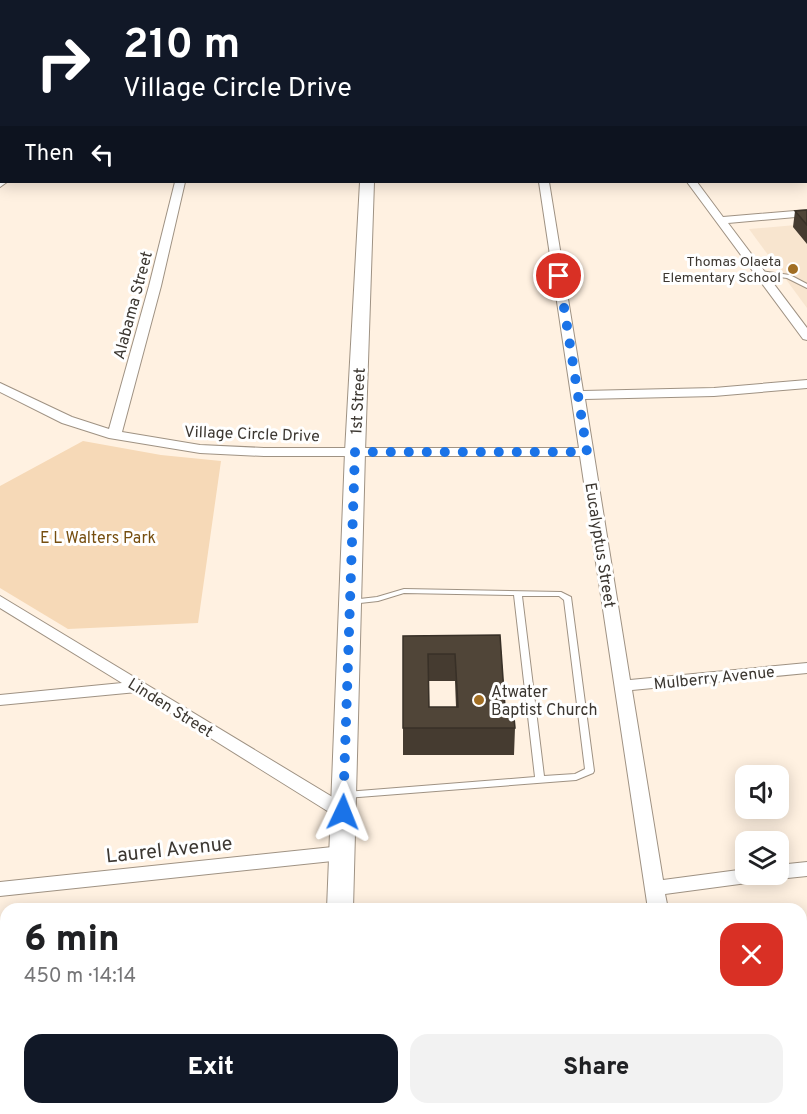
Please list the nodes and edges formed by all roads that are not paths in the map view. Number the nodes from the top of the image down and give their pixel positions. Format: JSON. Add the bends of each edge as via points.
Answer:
{"nodes":[{"id":1,"x":180,"y":183,"type":"edge"},
{"id":2,"x":367,"y":183,"type":"edge"},
{"id":3,"x":544,"y":183,"type":"edge"},
{"id":4,"x":693,"y":183,"type":"edge"},
{"id":5,"x":807,"y":213,"type":"edge"},
{"id":6,"x":721,"y":220,"type":"junction"},
{"id":7,"x":760,"y":273,"type":"junction"},
{"id":8,"x":807,"y":286,"type":"edge"},
{"id":9,"x":807,"y":336,"type":"edge"},
{"id":10,"x":807,"y":384,"type":"edge"},
{"id":11,"x":0,"y":387,"type":"edge"},
{"id":12,"x":578,"y":395,"type":"junction"},
{"id":13,"x":114,"y":435,"type":"junction"},
{"id":14,"x":355,"y":452,"type":"junction"},
{"id":15,"x":587,"y":452,"type":"junction"},
{"id":16,"x":518,"y":593,"type":"junction"},
{"id":17,"x":0,"y":601,"type":"edge"},
{"id":18,"x":350,"y":602,"type":"junction"},
{"id":19,"x":807,"y":668,"type":"edge"},
{"id":20,"x":622,"y":686,"type":"junction"},
{"id":21,"x":138,"y":687,"type":"junction"},
{"id":22,"x":0,"y":700,"type":"edge"},
{"id":23,"x":540,"y":780,"type":"junction"},
{"id":24,"x":343,"y":804,"type":"junction"},
{"id":25,"x":342,"y":854,"type":"junction"},
{"id":26,"x":807,"y":869,"type":"edge"},
{"id":27,"x":789,"y":871,"type":"edge"},
{"id":28,"x":735,"y":878,"type":"edge"},
{"id":29,"x":654,"y":888,"type":"junction"},
{"id":30,"x":0,"y":889,"type":"edge"},
{"id":31,"x":340,"y":903,"type":"edge"},
{"id":32,"x":657,"y":903,"type":"edge"}],
"edges":[{"from":1,"to":13,"type":"street","name":"Alabama Street"},
{"from":2,"to":14,"type":"street","name":"1st Street"},
{"from":3,"to":12,"type":"street","name":"Eucalyptus Street"},
{"from":4,"to":6,"type":"street"},
{"from":5,"to":6,"type":"street"},
{"from":6,"to":7,"type":"street"},
{"from":7,"to":8,"type":"lane","via":[[788,276]]},
{"from":7,"to":9,"type":"street"},
{"from":10,"to":12,"type":"street","via":[[714,392]]},
{"from":11,"to":13,"type":"street","name":"Village Circle Drive","via":[[67,420]]},
{"from":12,"to":15,"type":"street","name":"Eucalyptus Street"},
{"from":13,"to":14,"type":"street","name":"Village Circle Drive","via":[[200,449]]},
{"from":14,"to":15,"type":"street","name":"Village Circle Drive"},
{"from":14,"to":18,"type":"street","name":"1st Street"},
{"from":15,"to":20,"type":"street","name":"Eucalyptus Street"},
{"from":16,"to":18,"type":"lane","via":[[404,591]]},
{"from":16,"to":23,"type":"lane"},
{"from":16,"to":23,"type":"lane","via":[[561,594],[568,599],[590,771],[576,777]]},
{"from":17,"to":21,"type":"street","name":"Linden Street"},
{"from":18,"to":24,"type":"street","name":"1st Street"},
{"from":19,"to":20,"type":"street","name":"Mulberry Avenue"},
{"from":20,"to":29,"type":"street","name":"Eucalyptus Street"},
{"from":21,"to":22,"type":"street"},
{"from":21,"to":24,"type":"street","name":"Linden Street"},
{"from":23,"to":24,"type":"lane"},
{"from":24,"to":25,"type":"street","name":"1st Street"},
{"from":25,"to":30,"type":"street","name":"Laurel Avenue"},
{"from":25,"to":31,"type":"street","name":"1st Street"},
{"from":26,"to":27,"type":"street"},
{"from":28,"to":29,"type":"street"},
{"from":29,"to":32,"type":"street","name":"Eucalyptus Street"}]}
